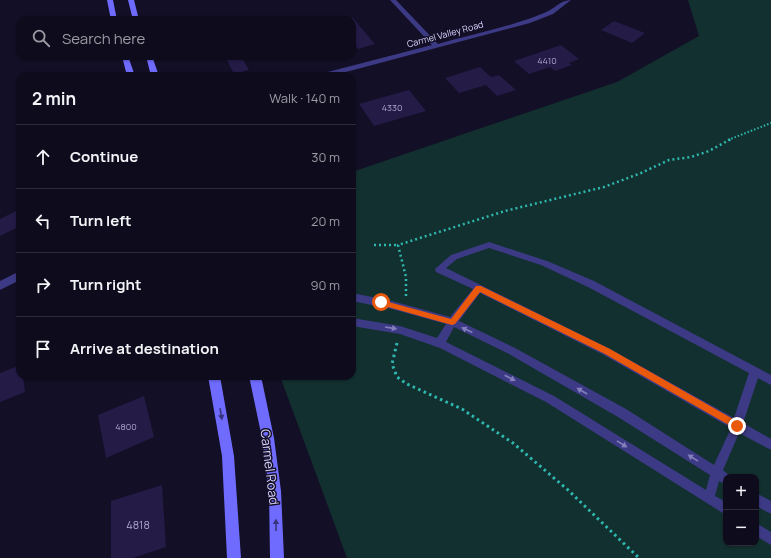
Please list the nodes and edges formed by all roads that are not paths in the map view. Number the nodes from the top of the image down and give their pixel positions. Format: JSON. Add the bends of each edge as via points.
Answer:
{"nodes":[{"id":1,"x":110,"y":0,"type":"edge"},
{"id":2,"x":131,"y":0,"type":"edge"},
{"id":3,"x":393,"y":0,"type":"edge"},
{"id":4,"x":568,"y":0,"type":"edge"},
{"id":5,"x":113,"y":16,"type":"edge"},
{"id":6,"x":135,"y":16,"type":"edge"},
{"id":7,"x":436,"y":46,"type":"junction"},
{"id":8,"x":126,"y":60,"type":"edge"},
{"id":9,"x":150,"y":60,"type":"edge"},
{"id":10,"x":130,"y":72,"type":"edge"},
{"id":11,"x":155,"y":72,"type":"edge"},
{"id":12,"x":338,"y":72,"type":"edge"},
{"id":13,"x":16,"y":277,"type":"edge"},
{"id":14,"x":0,"y":286,"type":"edge"},
{"id":15,"x":479,"y":288,"type":"junction"},
{"id":16,"x":356,"y":298,"type":"edge"},
{"id":17,"x":452,"y":322,"type":"junction"},
{"id":18,"x":356,"y":323,"type":"edge"},
{"id":19,"x":440,"y":343,"type":"junction"},
{"id":20,"x":755,"y":372,"type":"junction"},
{"id":21,"x":215,"y":380,"type":"edge"},
{"id":22,"x":256,"y":380,"type":"edge"},
{"id":23,"x":771,"y":380,"type":"edge"},
{"id":24,"x":737,"y":426,"type":"junction"},
{"id":25,"x":771,"y":445,"type":"edge"},
{"id":26,"x":716,"y":473,"type":"junction"},
{"id":27,"x":723,"y":477,"type":"edge"},
{"id":28,"x":709,"y":498,"type":"junction"},
{"id":29,"x":759,"y":501,"type":"edge"},
{"id":30,"x":723,"y":507,"type":"edge"},
{"id":31,"x":771,"y":508,"type":"edge"},
{"id":32,"x":759,"y":531,"type":"edge"},
{"id":33,"x":771,"y":539,"type":"edge"},
{"id":34,"x":234,"y":558,"type":"edge"},
{"id":35,"x":277,"y":558,"type":"edge"}],
"edges":[{"from":1,"to":5,"type":"main road"},
{"from":2,"to":6,"type":"main road"},
{"from":3,"to":7,"type":"street"},
{"from":4,"to":7,"type":"street","name":"Carmel Valley Road","via":[[551,13],[536,19]]},
{"from":7,"to":12,"type":"street","name":"Carmel Valley Road"},
{"from":8,"to":10,"type":"main road"},
{"from":9,"to":11,"type":"main road"},
{"from":13,"to":14,"type":"street"},
{"from":15,"to":17,"type":"lane"},
{"from":15,"to":20,"type":"lane","via":[[438,269],[454,257],[488,246],[544,263],[591,284]]},
{"from":15,"to":24,"type":"lane","via":[[607,352]]},
{"from":16,"to":17,"type":"lane"},
{"from":17,"to":19,"type":"lane"},
{"from":26,"to":17,"type":"lane","one_way":true,"via":[[615,409],[512,351]]},
{"from":18,"to":19,"type":"lane","one_way":true,"via":[[400,330]]},
{"from":19,"to":28,"type":"lane","one_way":true,"via":[[550,399]]},
{"from":20,"to":23,"type":"lane"},
{"from":20,"to":24,"type":"lane"},
{"from":21,"to":34,"type":"main road","one_way":true,"via":[[228,456]]},
{"from":35,"to":22,"type":"main road","name":"Carmel Road","one_way":true,"via":[[276,491]]},
{"from":24,"to":25,"type":"lane"},
{"from":24,"to":26,"type":"lane"},
{"from":26,"to":27,"type":"lane"},
{"from":26,"to":28,"type":"lane"},
{"from":28,"to":30,"type":"lane"},
{"from":29,"to":31,"type":"lane"},
{"from":32,"to":33,"type":"lane"}]}
